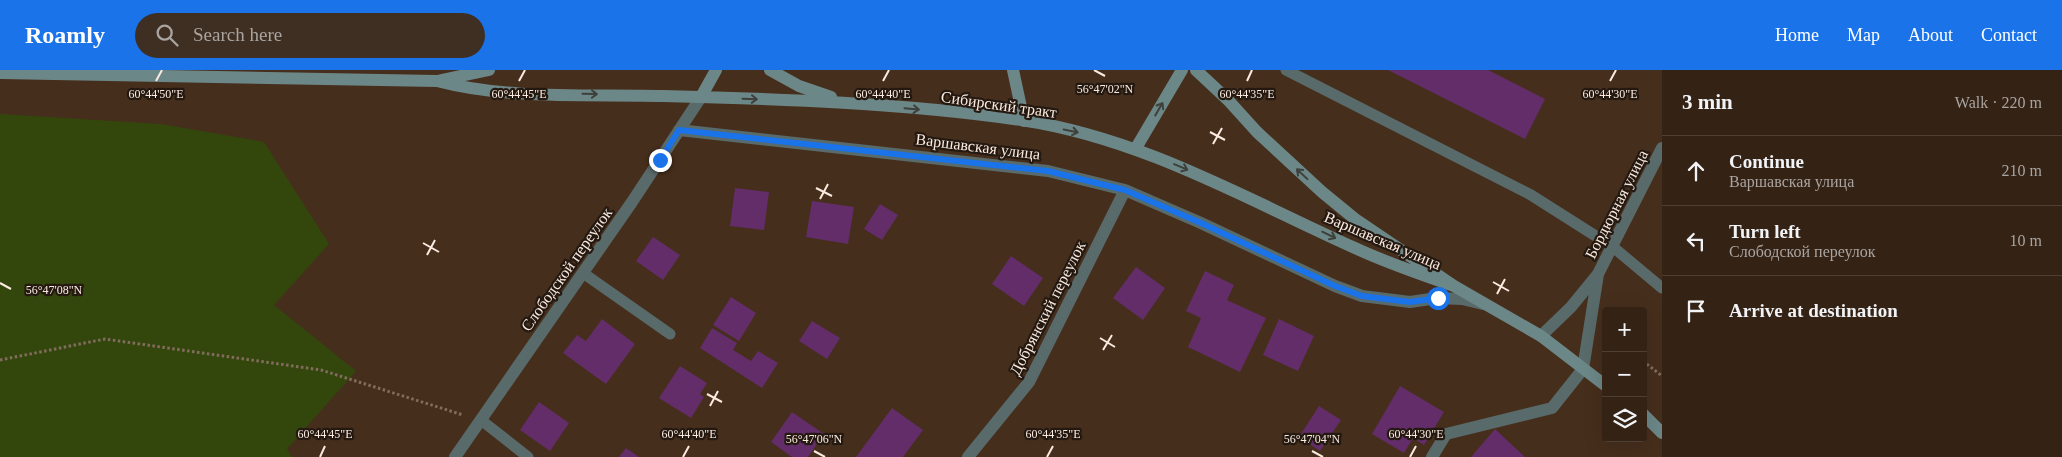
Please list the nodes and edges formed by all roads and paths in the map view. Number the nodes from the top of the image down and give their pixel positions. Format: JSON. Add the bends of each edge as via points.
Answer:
{"nodes":[{"id":1,"x":489,"y":70,"type":"edge"},
{"id":2,"x":716,"y":70,"type":"edge"},
{"id":3,"x":770,"y":70,"type":"edge"},
{"id":4,"x":1013,"y":70,"type":"edge"},
{"id":5,"x":1182,"y":70,"type":"edge"},
{"id":6,"x":1196,"y":70,"type":"edge"},
{"id":7,"x":1286,"y":70,"type":"edge"},
{"id":8,"x":0,"y":73,"type":"edge"},
{"id":9,"x":437,"y":81,"type":"junction"},
{"id":10,"x":701,"y":97,"type":"junction"},
{"id":11,"x":847,"y":102,"type":"junction"},
{"id":12,"x":1024,"y":121,"type":"junction"},
{"id":13,"x":679,"y":130,"type":"junction"},
{"id":14,"x":1136,"y":148,"type":"junction"},
{"id":15,"x":1662,"y":148,"type":"edge"},
{"id":16,"x":1125,"y":190,"type":"junction"},
{"id":17,"x":1613,"y":248,"type":"junction"},
{"id":18,"x":583,"y":273,"type":"junction"},
{"id":19,"x":1598,"y":274,"type":"junction"},
{"id":20,"x":1454,"y":286,"type":"junction"},
{"id":21,"x":1662,"y":288,"type":"edge"},
{"id":22,"x":1487,"y":305,"type":"junction"},
{"id":23,"x":670,"y":334,"type":"dead end"},
{"id":24,"x":1541,"y":336,"type":"junction"},
{"id":25,"x":0,"y":360,"type":"edge"},
{"id":26,"x":1647,"y":364,"type":"edge"},
{"id":27,"x":1583,"y":369,"type":"junction"},
{"id":28,"x":1662,"y":376,"type":"edge"},
{"id":29,"x":1602,"y":383,"type":"edge"},
{"id":30,"x":1647,"y":418,"type":"edge"},
{"id":31,"x":481,"y":420,"type":"junction"},
{"id":32,"x":1662,"y":433,"type":"edge"},
{"id":33,"x":455,"y":457,"type":"edge"},
{"id":34,"x":528,"y":457,"type":"edge"},
{"id":35,"x":968,"y":457,"type":"edge"},
{"id":36,"x":1432,"y":457,"type":"edge"}],
"edges":[{"from":1,"to":9,"type":"main road","name":"Сибирский тракт"},
{"from":2,"to":10,"type":"main road"},
{"from":3,"to":11,"type":"main road","via":[[799,86]]},
{"from":4,"to":12,"type":"main road"},
{"from":14,"to":5,"type":"main road","one_way":true},
{"from":20,"to":6,"type":"main road","name":"Варшавская улица","one_way":true,"via":[[1355,219],[1322,192]]},
{"from":7,"to":17,"type":"lane","via":[[1531,196]]},
{"from":8,"to":9,"type":"main road","name":"Сибирский тракт"},
{"from":9,"to":10,"type":"main road","name":"Сибирский тракт","one_way":true,"via":[[463,88],[533,93]]},
{"from":10,"to":11,"type":"main road","name":"Сибирский тракт","one_way":true},
{"from":10,"to":13,"type":"street","name":"Слободской переулок"},
{"from":11,"to":12,"type":"main road","name":"Сибирский тракт","one_way":true},
{"from":12,"to":14,"type":"main road","name":"Сибирский тракт","one_way":true},
{"from":13,"to":16,"type":"street","name":"Варшавская улица","via":[[1048,171]]},
{"from":13,"to":18,"type":"street","name":"Слободской переулок"},
{"from":14,"to":20,"type":"main road","name":"Варшавская улица","one_way":true,"via":[[1355,248]]},
{"from":15,"to":17,"type":"street","name":"Бордюрная улица"},
{"from":16,"to":22,"type":"street","name":"Варшавская улица","via":[[1362,296],[1410,302],[1438,298]]},
{"from":16,"to":35,"type":"street","name":"Добрянский переулок","via":[[1029,382]]},
{"from":17,"to":19,"type":"street","name":"Бордюрная улица"},
{"from":17,"to":21,"type":"lane"},
{"from":18,"to":23,"type":"lane"},
{"from":18,"to":31,"type":"street","name":"Слободской переулок"},
{"from":19,"to":24,"type":"street","name":"Бордюрная улица"},
{"from":19,"to":27,"type":"street","name":"Бордюрная улица"},
{"from":20,"to":22,"type":"main road","name":"Варшавская улица"},
{"from":22,"to":24,"type":"main road","name":"Варшавская улица"},
{"from":24,"to":27,"type":"main road","name":"Варшавская улица"},
{"from":25,"to":31,"type":"path","via":[[105,339],[321,370]]},
{"from":26,"to":28,"type":"path"},
{"from":27,"to":29,"type":"main road","name":"Варшавская улица"},
{"from":27,"to":36,"type":"street","name":"Бордюрная улица","via":[[1552,408],[1446,434]]},
{"from":30,"to":32,"type":"main road"},
{"from":31,"to":33,"type":"street","name":"Слободской переулок"},
{"from":31,"to":34,"type":"lane"}]}
